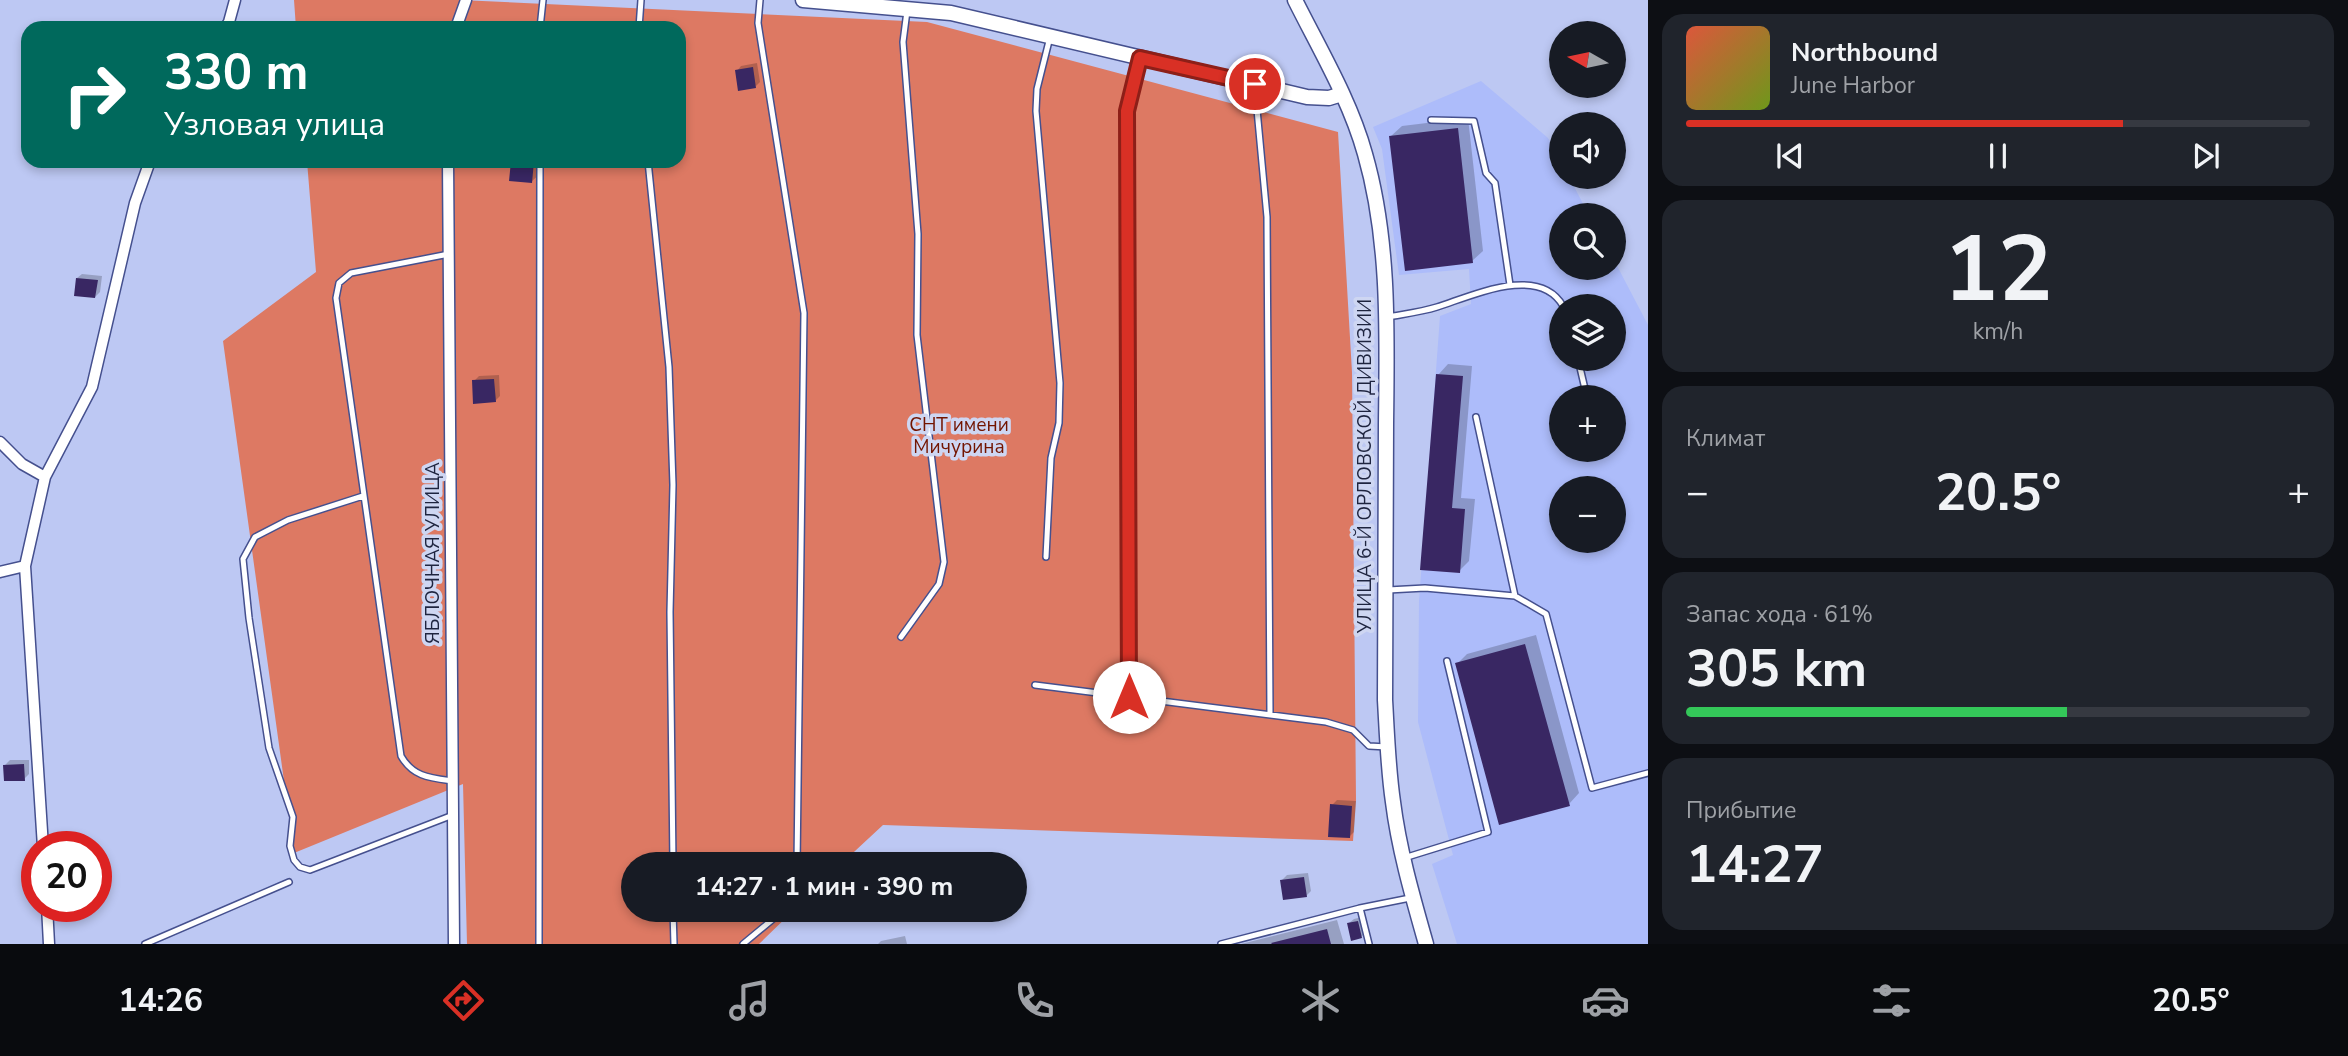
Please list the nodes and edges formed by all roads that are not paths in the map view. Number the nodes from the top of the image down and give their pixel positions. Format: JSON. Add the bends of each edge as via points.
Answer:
{"nodes":[{"id":1,"x":235,"y":0,"type":"edge"},
{"id":2,"x":466,"y":0,"type":"edge"},
{"id":3,"x":543,"y":0,"type":"edge"},
{"id":4,"x":641,"y":0,"type":"edge"},
{"id":5,"x":760,"y":0,"type":"edge"},
{"id":6,"x":803,"y":0,"type":"edge"},
{"id":7,"x":1295,"y":0,"type":"edge"},
{"id":8,"x":839,"y":1,"type":"edge"},
{"id":9,"x":907,"y":9,"type":"junction"},
{"id":10,"x":228,"y":21,"type":"edge"},
{"id":11,"x":458,"y":21,"type":"edge"},
{"id":12,"x":541,"y":21,"type":"edge"},
{"id":13,"x":640,"y":21,"type":"edge"},
{"id":14,"x":1051,"y":37,"type":"junction"},
{"id":15,"x":1140,"y":58,"type":"junction"},
{"id":16,"x":1255,"y":84,"type":"junction"},
{"id":17,"x":1342,"y":94,"type":"junction"},
{"id":18,"x":1431,"y":120,"type":"dead end"},
{"id":19,"x":148,"y":168,"type":"edge"},
{"id":20,"x":448,"y":168,"type":"edge"},
{"id":21,"x":540,"y":168,"type":"edge"},
{"id":22,"x":649,"y":168,"type":"edge"},
{"id":23,"x":449,"y":254,"type":"junction"},
{"id":24,"x":1510,"y":285,"type":"junction"},
{"id":25,"x":1555,"y":294,"type":"edge"},
{"id":26,"x":1385,"y":318,"type":"junction"},
{"id":27,"x":1476,"y":417,"type":"dead end"},
{"id":28,"x":0,"y":442,"type":"edge"},
{"id":29,"x":45,"y":477,"type":"junction"},
{"id":30,"x":363,"y":496,"type":"junction"},
{"id":31,"x":1046,"y":557,"type":"dead end"},
{"id":32,"x":25,"y":566,"type":"junction"},
{"id":33,"x":0,"y":572,"type":"edge"},
{"id":34,"x":1385,"y":590,"type":"junction"},
{"id":35,"x":1515,"y":596,"type":"junction"},
{"id":36,"x":901,"y":637,"type":"dead end"},
{"id":37,"x":1447,"y":661,"type":"dead end"},
{"id":38,"x":1035,"y":685,"type":"dead end"},
{"id":39,"x":1129,"y":697,"type":"junction"},
{"id":40,"x":1270,"y":715,"type":"junction"},
{"id":41,"x":1387,"y":747,"type":"junction"},
{"id":42,"x":1648,"y":773,"type":"edge"},
{"id":43,"x":453,"y":781,"type":"junction"},
{"id":44,"x":453,"y":815,"type":"junction"},
{"id":45,"x":42,"y":831,"type":"edge"},
{"id":46,"x":673,"y":852,"type":"edge"},
{"id":47,"x":797,"y":852,"type":"edge"},
{"id":48,"x":1404,"y":858,"type":"junction"},
{"id":49,"x":289,"y":882,"type":"dead end"},
{"id":50,"x":1413,"y":897,"type":"junction"},
{"id":51,"x":1360,"y":908,"type":"junction"},
{"id":52,"x":48,"y":922,"type":"edge"},
{"id":53,"x":673,"y":922,"type":"edge"},
{"id":54,"x":770,"y":922,"type":"edge"},
{"id":55,"x":50,"y":944,"type":"edge"},
{"id":56,"x":145,"y":944,"type":"edge"},
{"id":57,"x":454,"y":944,"type":"edge"},
{"id":58,"x":539,"y":944,"type":"edge"},
{"id":59,"x":674,"y":944,"type":"edge"},
{"id":60,"x":743,"y":944,"type":"edge"},
{"id":61,"x":1221,"y":944,"type":"edge"},
{"id":62,"x":1369,"y":944,"type":"edge"},
{"id":63,"x":1426,"y":944,"type":"edge"}],
"edges":[{"from":1,"to":10,"type":"street"},
{"from":2,"to":11,"type":"street"},
{"from":3,"to":12,"type":"lane"},
{"from":4,"to":13,"type":"lane"},
{"from":5,"to":47,"type":"lane","via":[[758,23],[804,313]]},
{"from":6,"to":8,"type":"street"},
{"from":7,"to":17,"type":"street","name":"УЛИЦА 6-Й ОРЛОВСКОЙ ДИВИЗИИ"},
{"from":8,"to":9,"type":"street"},
{"from":9,"to":14,"type":"street","via":[[951,13]]},
{"from":9,"to":36,"type":"lane","via":[[903,41],[918,234],[916,335],[944,562],[939,584]]},
{"from":14,"to":15,"type":"street"},
{"from":14,"to":31,"type":"lane","via":[[1036,111],[1060,383]]},
{"from":15,"to":16,"type":"street"},
{"from":15,"to":39,"type":"lane","via":[[1127,111]]},
{"from":16,"to":17,"type":"street","via":[[1319,98]]},
{"from":16,"to":40,"type":"lane","via":[[1267,217]]},
{"from":17,"to":26,"type":"street","name":"УЛИЦА 6-Й ОРЛОВСКОЙ ДИВИЗИИ","via":[[1375,194]]},
{"from":18,"to":24,"type":"lane","via":[[1474,121],[1486,173],[1495,183]]},
{"from":19,"to":29,"type":"street","via":[[135,203],[92,387]]},
{"from":20,"to":23,"type":"street","name":"ЯБЛОЧНАЯ УЛИЦА"},
{"from":21,"to":58,"type":"lane"},
{"from":22,"to":46,"type":"lane","via":[[669,367]]},
{"from":23,"to":30,"type":"lane","via":[[351,273],[339,283],[336,298]]},
{"from":23,"to":43,"type":"street","name":"ЯБЛОЧНАЯ УЛИЦА"},
{"from":24,"to":25,"type":"lane","via":[[1528,284]]},
{"from":24,"to":26,"type":"lane"},
{"from":26,"to":34,"type":"street","name":"УЛИЦА 6-Й ОРЛОВСКОЙ ДИВИЗИИ"},
{"from":27,"to":35,"type":"lane"},
{"from":28,"to":29,"type":"street","via":[[22,464]]},
{"from":29,"to":32,"type":"street"},
{"from":30,"to":43,"type":"lane","via":[[401,756],[408,768],[425,777]]},
{"from":30,"to":44,"type":"lane","via":[[288,520],[255,537],[243,559],[269,748],[293,817],[290,846],[294,860],[310,870]]},
{"from":32,"to":33,"type":"street"},
{"from":32,"to":45,"type":"street"},
{"from":34,"to":35,"type":"lane"},
{"from":34,"to":41,"type":"street","name":"УЛИЦА 6-Й ОРЛОВСКОЙ ДИВИЗИИ"},
{"from":35,"to":42,"type":"lane","via":[[1546,614],[1592,788]]},
{"from":37,"to":48,"type":"lane","via":[[1488,832]]},
{"from":38,"to":39,"type":"lane"},
{"from":39,"to":40,"type":"lane"},
{"from":40,"to":41,"type":"lane","via":[[1343,726],[1369,746]]},
{"from":41,"to":48,"type":"street","name":"УЛИЦА 6-Й ОРЛОВСКОЙ ДИВИЗИИ"},
{"from":43,"to":44,"type":"street","name":"ЯБЛОЧНАЯ УЛИЦА"},
{"from":44,"to":57,"type":"street","name":"ЯБЛОЧНАЯ УЛИЦА"},
{"from":48,"to":50,"type":"street","name":"УЛИЦА 6-Й ОРЛОВСКОЙ ДИВИЗИИ"},
{"from":49,"to":56,"type":"lane"},
{"from":50,"to":51,"type":"lane"},
{"from":50,"to":63,"type":"street","name":"УЛИЦА 6-Й ОРЛОВСКОЙ ДИВИЗИИ"},
{"from":51,"to":61,"type":"lane"},
{"from":51,"to":62,"type":"lane"},
{"from":52,"to":55,"type":"street"},
{"from":53,"to":59,"type":"lane"},
{"from":54,"to":60,"type":"lane"}]}
